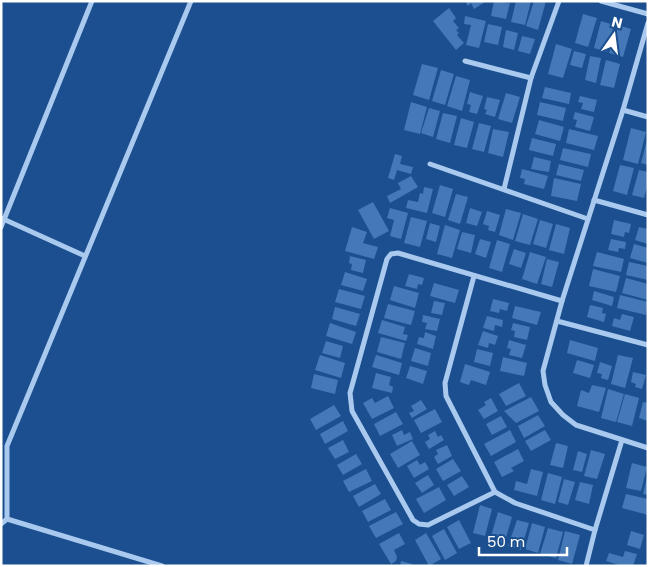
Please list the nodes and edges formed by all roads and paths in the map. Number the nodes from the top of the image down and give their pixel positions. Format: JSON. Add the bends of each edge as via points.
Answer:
{"nodes":[{"id":1,"x":92,"y":1,"type":"edge"},
{"id":2,"x":191,"y":1,"type":"edge"},
{"id":3,"x":559,"y":1,"type":"edge"},
{"id":4,"x":601,"y":1,"type":"edge"},
{"id":5,"x":648,"y":14,"type":"edge"},
{"id":6,"x":648,"y":23,"type":"edge"},
{"id":7,"x":465,"y":61,"type":"dead end"},
{"id":8,"x":531,"y":78,"type":"junction"},
{"id":9,"x":623,"y":110,"type":"junction"},
{"id":10,"x":648,"y":117,"type":"edge"},
{"id":11,"x":430,"y":164,"type":"dead end"},
{"id":12,"x":504,"y":189,"type":"junction"},
{"id":13,"x":594,"y":200,"type":"junction"},
{"id":14,"x":648,"y":215,"type":"edge"},
{"id":15,"x":3,"y":219,"type":"edge"},
{"id":16,"x":588,"y":220,"type":"junction"},
{"id":17,"x":1,"y":227,"type":"edge"},
{"id":18,"x":85,"y":256,"type":"junction"},
{"id":19,"x":474,"y":276,"type":"junction"},
{"id":20,"x":562,"y":301,"type":"junction"},
{"id":21,"x":557,"y":321,"type":"junction"},
{"id":22,"x":648,"y":344,"type":"edge"},
{"id":23,"x":622,"y":440,"type":"junction"},
{"id":24,"x":4,"y":445,"type":"edge"},
{"id":25,"x":648,"y":448,"type":"edge"},
{"id":26,"x":495,"y":492,"type":"junction"},
{"id":27,"x":7,"y":519,"type":"junction"},
{"id":28,"x":1,"y":524,"type":"edge"},
{"id":29,"x":595,"y":530,"type":"junction"},
{"id":30,"x":162,"y":566,"type":"edge"},
{"id":31,"x":586,"y":566,"type":"edge"}],
"edges":[{"from":1,"to":15,"type":"street"},
{"from":2,"to":18,"type":"street"},
{"from":3,"to":8,"type":"street"},
{"from":4,"to":5,"type":"street"},
{"from":6,"to":9,"type":"street"},
{"from":7,"to":8,"type":"street"},
{"from":8,"to":12,"type":"street"},
{"from":9,"to":10,"type":"street"},
{"from":9,"to":13,"type":"street"},
{"from":11,"to":12,"type":"street"},
{"from":12,"to":16,"type":"street"},
{"from":13,"to":14,"type":"street"},
{"from":13,"to":16,"type":"street"},
{"from":15,"to":17,"type":"street"},
{"from":15,"to":18,"type":"street"},
{"from":16,"to":20,"type":"street"},
{"from":18,"to":24,"type":"street"},
{"from":19,"to":20,"type":"street"},
{"from":19,"to":26,"type":"street","via":[[445,382],[446,396]]},
{"from":19,"to":26,"type":"street","via":[[398,253],[391,254],[387,259],[350,401],[413,520],[419,524],[428,525]]},
{"from":20,"to":21,"type":"street"},
{"from":21,"to":22,"type":"street"},
{"from":21,"to":23,"type":"street","via":[[543,371],[552,402],[576,425]]},
{"from":23,"to":25,"type":"street"},
{"from":23,"to":29,"type":"street"},
{"from":24,"to":27,"type":"street"},
{"from":26,"to":29,"type":"street","via":[[515,503]]},
{"from":27,"to":28,"type":"street"},
{"from":27,"to":30,"type":"street"},
{"from":29,"to":31,"type":"street"}]}
